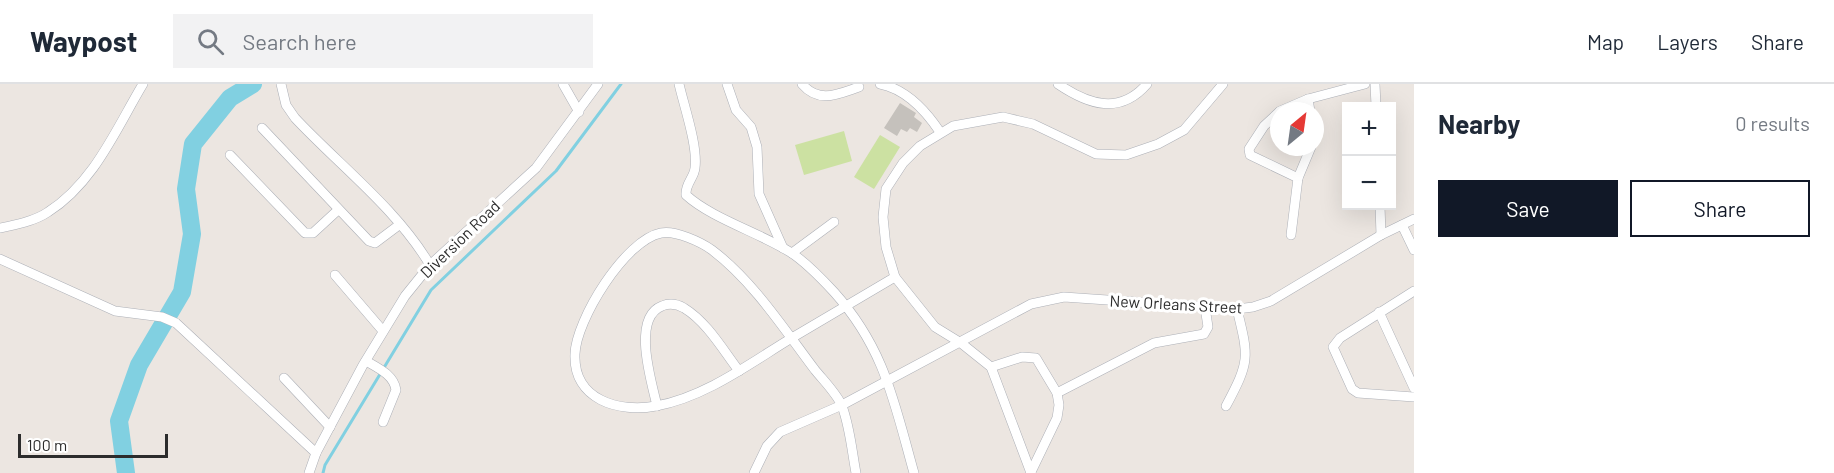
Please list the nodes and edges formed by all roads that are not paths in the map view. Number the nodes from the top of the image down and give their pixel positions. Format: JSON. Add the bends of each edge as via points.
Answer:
{"nodes":[{"id":1,"x":143,"y":84,"type":"edge"},
{"id":2,"x":281,"y":84,"type":"edge"},
{"id":3,"x":563,"y":84,"type":"edge"},
{"id":4,"x":598,"y":84,"type":"edge"},
{"id":5,"x":680,"y":84,"type":"edge"},
{"id":6,"x":727,"y":84,"type":"edge"},
{"id":7,"x":802,"y":84,"type":"edge"},
{"id":8,"x":870,"y":84,"type":"edge"},
{"id":9,"x":880,"y":84,"type":"edge"},
{"id":10,"x":1058,"y":84,"type":"edge"},
{"id":11,"x":1147,"y":84,"type":"edge"},
{"id":12,"x":1223,"y":84,"type":"edge"},
{"id":13,"x":1365,"y":84,"type":"edge"},
{"id":14,"x":1375,"y":84,"type":"edge"},
{"id":15,"x":858,"y":85,"type":"edge"},
{"id":16,"x":1308,"y":99,"type":"junction"},
{"id":17,"x":1301,"y":102,"type":"edge"},
{"id":18,"x":1308,"y":102,"type":"edge"},
{"id":19,"x":1376,"y":102,"type":"edge"},
{"id":20,"x":579,"y":112,"type":"junction"},
{"id":21,"x":1270,"y":120,"type":"edge"},
{"id":22,"x":262,"y":128,"type":"dead end"},
{"id":23,"x":940,"y":132,"type":"junction"},
{"id":24,"x":230,"y":155,"type":"dead end"},
{"id":25,"x":1307,"y":156,"type":"edge"},
{"id":26,"x":1298,"y":178,"type":"junction"},
{"id":27,"x":338,"y":210,"type":"junction"},
{"id":28,"x":1380,"y":210,"type":"edge"},
{"id":29,"x":1414,"y":219,"type":"edge"},
{"id":30,"x":834,"y":222,"type":"dead end"},
{"id":31,"x":399,"y":225,"type":"junction"},
{"id":32,"x":1402,"y":225,"type":"junction"},
{"id":33,"x":0,"y":228,"type":"edge"},
{"id":34,"x":1292,"y":235,"type":"dead end"},
{"id":35,"x":1381,"y":235,"type":"junction"},
{"id":36,"x":1414,"y":250,"type":"edge"},
{"id":37,"x":788,"y":251,"type":"junction"},
{"id":38,"x":0,"y":259,"type":"edge"},
{"id":39,"x":430,"y":265,"type":"junction"},
{"id":40,"x":335,"y":275,"type":"dead end"},
{"id":41,"x":896,"y":277,"type":"junction"},
{"id":42,"x":1414,"y":291,"type":"edge"},
{"id":43,"x":847,"y":306,"type":"junction"},
{"id":44,"x":1205,"y":307,"type":"junction"},
{"id":45,"x":1237,"y":309,"type":"junction"},
{"id":46,"x":1379,"y":312,"type":"junction"},
{"id":47,"x":383,"y":331,"type":"junction"},
{"id":48,"x":791,"y":338,"type":"junction"},
{"id":49,"x":962,"y":343,"type":"junction"},
{"id":50,"x":366,"y":361,"type":"junction"},
{"id":51,"x":991,"y":367,"type":"junction"},
{"id":52,"x":739,"y":371,"type":"junction"},
{"id":53,"x":284,"y":378,"type":"dead end"},
{"id":54,"x":888,"y":381,"type":"junction"},
{"id":55,"x":1414,"y":388,"type":"edge"},
{"id":56,"x":1057,"y":393,"type":"junction"},
{"id":57,"x":1414,"y":397,"type":"edge"},
{"id":58,"x":842,"y":405,"type":"junction"},
{"id":59,"x":657,"y":406,"type":"junction"},
{"id":60,"x":1226,"y":406,"type":"dead end"},
{"id":61,"x":383,"y":422,"type":"dead end"},
{"id":62,"x":330,"y":427,"type":"junction"},
{"id":63,"x":316,"y":453,"type":"junction"},
{"id":64,"x":1031,"y":472,"type":"edge"},
{"id":65,"x":309,"y":473,"type":"edge"},
{"id":66,"x":756,"y":473,"type":"edge"},
{"id":67,"x":856,"y":473,"type":"edge"},
{"id":68,"x":914,"y":473,"type":"edge"}],
"edges":[{"from":1,"to":33,"type":"street","via":[[108,145],[74,191],[46,213]]},
{"from":2,"to":31,"type":"street","via":[[286,105],[295,118]]},
{"from":3,"to":20,"type":"street"},
{"from":4,"to":20,"type":"street","name":"Diversion Road"},
{"from":5,"to":37,"type":"street","via":[[694,146],[695,169],[686,195]]},
{"from":6,"to":37,"type":"street","via":[[736,110],[751,127],[757,147],[759,194]]},
{"from":7,"to":15,"type":"street","via":[[822,97]]},
{"from":8,"to":15,"type":"street"},
{"from":9,"to":23,"type":"street","via":[[894,87],[928,114]]},
{"from":10,"to":11,"type":"street","via":[[1073,94],[1106,105],[1122,103]]},
{"from":12,"to":23,"type":"street","via":[[1184,130],[1126,155],[1096,154],[1033,124],[1003,117]]},
{"from":13,"to":16,"type":"street"},
{"from":14,"to":19,"type":"street"},
{"from":16,"to":17,"type":"street"},
{"from":16,"to":18,"type":"street"},
{"from":20,"to":39,"type":"street","name":"Diversion Road","via":[[536,168]]},
{"from":21,"to":26,"type":"street","via":[[1249,152]]},
{"from":22,"to":27,"type":"street"},
{"from":23,"to":41,"type":"street","via":[[903,163],[886,189],[886,247]]},
{"from":24,"to":27,"type":"street","via":[[305,233],[313,233]]},
{"from":25,"to":26,"type":"street"},
{"from":26,"to":34,"type":"street"},
{"from":27,"to":31,"type":"street","via":[[375,243]]},
{"from":28,"to":35,"type":"street"},
{"from":29,"to":32,"type":"street","name":"New Orleans Street"},
{"from":30,"to":37,"type":"street"},
{"from":31,"to":39,"type":"street"},
{"from":32,"to":35,"type":"street","name":"New Orleans Street"},
{"from":32,"to":36,"type":"street"},
{"from":35,"to":45,"type":"street","name":"New Orleans Street","via":[[1271,301]]},
{"from":37,"to":43,"type":"street"},
{"from":38,"to":63,"type":"street","via":[[115,311],[162,317],[176,323]]},
{"from":39,"to":47,"type":"street","name":"Diversion Road"},
{"from":40,"to":47,"type":"street"},
{"from":41,"to":43,"type":"street"},
{"from":41,"to":49,"type":"street","via":[[934,327]]},
{"from":42,"to":46,"type":"street"},
{"from":43,"to":48,"type":"street"},
{"from":43,"to":54,"type":"street","via":[[872,342]]},
{"from":44,"to":45,"type":"street","name":"New Orleans Street"},
{"from":44,"to":49,"type":"street","name":"New Orleans Street","via":[[1064,297],[1031,304]]},
{"from":44,"to":56,"type":"street","via":[[1208,327],[1204,334],[1154,343]]},
{"from":45,"to":60,"type":"street","via":[[1248,352],[1245,370]]},
{"from":46,"to":55,"type":"street"},
{"from":46,"to":57,"type":"street","via":[[1333,346],[1352,389],[1358,393]]},
{"from":47,"to":50,"type":"street","name":"Diversion Road"},
{"from":48,"to":52,"type":"street"},
{"from":48,"to":58,"type":"street"},
{"from":48,"to":59,"type":"street","via":[[741,277],[710,248],[662,233],[641,242],[616,267],[582,327],[574,352],[575,369],[586,388],[604,404],[630,408]]},
{"from":49,"to":51,"type":"street"},
{"from":49,"to":54,"type":"street","name":"New Orleans Street"},
{"from":50,"to":61,"type":"street","via":[[393,380],[396,390]]},
{"from":50,"to":62,"type":"street","name":"Diversion Road"},
{"from":51,"to":56,"type":"street","via":[[1022,357],[1036,358]]},
{"from":51,"to":64,"type":"street"},
{"from":52,"to":59,"type":"street","via":[[698,392]]},
{"from":52,"to":59,"type":"street","via":[[710,332],[684,307],[662,306],[653,312],[644,342]]},
{"from":53,"to":62,"type":"street"},
{"from":54,"to":58,"type":"street","name":"New Orleans Street"},
{"from":54,"to":68,"type":"street"},
{"from":56,"to":64,"type":"street","via":[[1057,418]]},
{"from":58,"to":66,"type":"street","name":"New Orleans Street","via":[[780,432],[767,446]]},
{"from":58,"to":67,"type":"street"},
{"from":62,"to":63,"type":"street","name":"Diversion Road"},
{"from":63,"to":65,"type":"street","name":"Diversion Road"}]}
